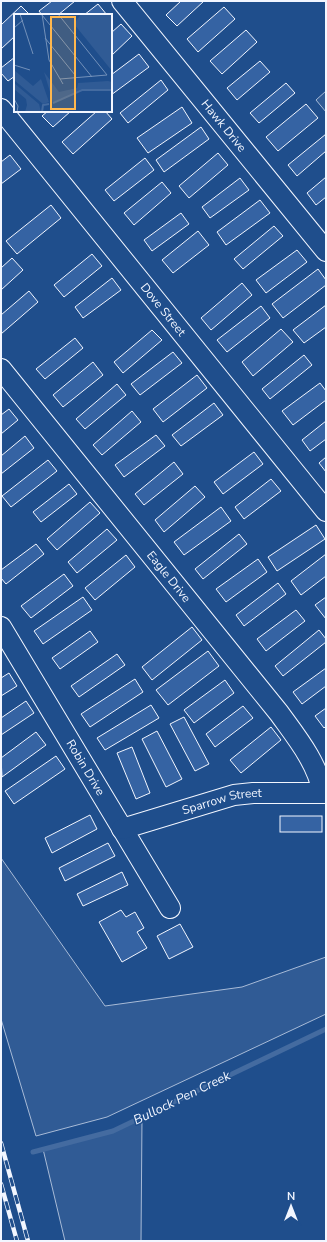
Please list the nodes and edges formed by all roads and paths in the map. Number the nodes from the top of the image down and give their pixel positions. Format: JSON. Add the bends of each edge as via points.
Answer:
{"nodes":[{"id":1,"x":122,"y":1,"type":"edge"},
{"id":2,"x":1,"y":109,"type":"edge"},
{"id":3,"x":326,"y":251,"type":"edge"},
{"id":4,"x":1,"y":369,"type":"edge"},
{"id":5,"x":326,"y":511,"type":"edge"},
{"id":6,"x":1,"y":627,"type":"edge"},
{"id":7,"x":324,"y":793,"type":"edge"},
{"id":8,"x":122,"y":829,"type":"junction"},
{"id":9,"x":170,"y":908,"type":"dead end"}],
"edges":[{"from":1,"to":3,"type":"street","name":"Hawk Drive"},
{"from":2,"to":5,"type":"street","name":"Dove Street"},
{"from":4,"to":7,"type":"street","name":"Eagle Drive","via":[[279,713],[309,754]]},
{"from":6,"to":8,"type":"street","name":"Robin Drive"},
{"from":7,"to":8,"type":"street","name":"Sparrow Street","via":[[234,795]]},
{"from":8,"to":9,"type":"street","name":"Robin Drive"}]}
